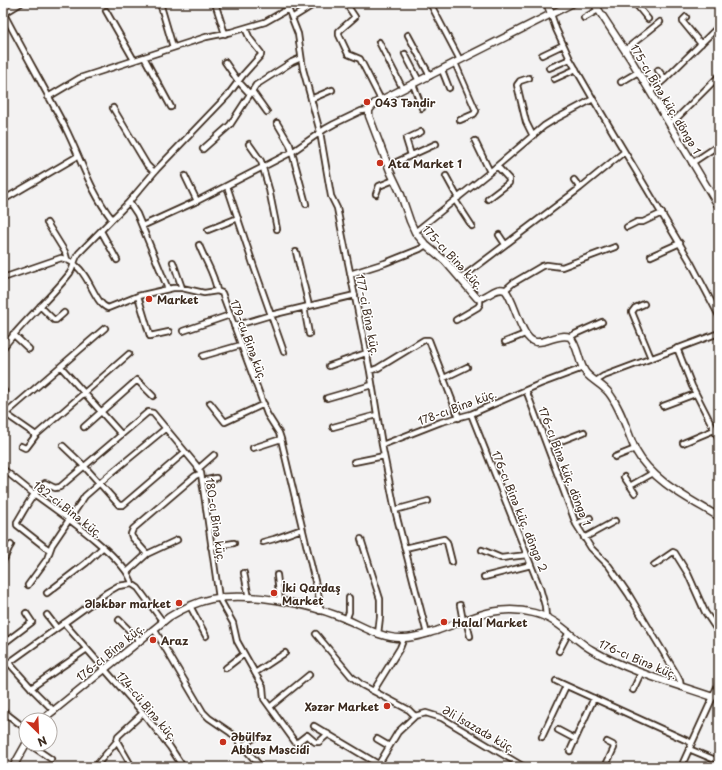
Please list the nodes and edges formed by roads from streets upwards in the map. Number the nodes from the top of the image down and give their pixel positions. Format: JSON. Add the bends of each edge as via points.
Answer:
{"nodes":[{"id":1,"x":20,"y":3,"type":"edge"},
{"id":2,"x":160,"y":3,"type":"edge"},
{"id":3,"x":215,"y":3,"type":"edge"},
{"id":4,"x":286,"y":3,"type":"edge"},
{"id":5,"x":316,"y":3,"type":"edge"},
{"id":6,"x":430,"y":3,"type":"edge"},
{"id":7,"x":547,"y":3,"type":"edge"},
{"id":8,"x":573,"y":3,"type":"edge"},
{"id":9,"x":594,"y":3,"type":"edge"},
{"id":10,"x":635,"y":3,"type":"edge"},
{"id":11,"x":349,"y":8,"type":"dead end"},
{"id":12,"x":288,"y":9,"type":"junction"},
{"id":13,"x":598,"y":10,"type":"junction"},
{"id":14,"x":106,"y":11,"type":"dead end"},
{"id":15,"x":4,"y":14,"type":"edge"},
{"id":16,"x":551,"y":14,"type":"junction"},
{"id":17,"x":686,"y":17,"type":"dead end"},
{"id":18,"x":292,"y":18,"type":"junction"},
{"id":19,"x":584,"y":18,"type":"dead end"},
{"id":20,"x":648,"y":19,"type":"dead end"},
{"id":21,"x":660,"y":22,"type":"dead end"},
{"id":22,"x":719,"y":26,"type":"edge"},
{"id":23,"x":245,"y":28,"type":"junction"},
{"id":24,"x":224,"y":34,"type":"junction"},
{"id":25,"x":408,"y":35,"type":"dead end"},
{"id":26,"x":379,"y":42,"type":"dead end"},
{"id":27,"x":701,"y":44,"type":"junction"},
{"id":28,"x":564,"y":45,"type":"junction"},
{"id":29,"x":173,"y":47,"type":"junction"},
{"id":30,"x":626,"y":50,"type":"junction"},
{"id":31,"x":405,"y":54,"type":"dead end"},
{"id":32,"x":542,"y":55,"type":"dead end"},
{"id":33,"x":144,"y":57,"type":"junction"},
{"id":34,"x":301,"y":58,"type":"junction"},
{"id":35,"x":570,"y":59,"type":"junction"},
{"id":36,"x":134,"y":60,"type":"junction"},
{"id":37,"x":225,"y":62,"type":"dead end"},
{"id":38,"x":458,"y":62,"type":"junction"},
{"id":39,"x":549,"y":68,"type":"dead end"},
{"id":40,"x":576,"y":69,"type":"junction"},
{"id":41,"x":442,"y":70,"type":"junction"},
{"id":42,"x":658,"y":70,"type":"dead end"},
{"id":43,"x":638,"y":72,"type":"junction"},
{"id":44,"x":430,"y":76,"type":"junction"},
{"id":45,"x":719,"y":76,"type":"edge"},
{"id":46,"x":529,"y":78,"type":"dead end"},
{"id":47,"x":554,"y":79,"type":"dead end"},
{"id":48,"x":666,"y":79,"type":"junction"},
{"id":49,"x":238,"y":81,"type":"junction"},
{"id":50,"x":622,"y":82,"type":"dead end"},
{"id":51,"x":416,"y":83,"type":"junction"},
{"id":52,"x":450,"y":88,"type":"dead end"},
{"id":53,"x":403,"y":89,"type":"junction"},
{"id":54,"x":332,"y":90,"type":"dead end"},
{"id":55,"x":650,"y":92,"type":"junction"},
{"id":56,"x":251,"y":93,"type":"junction"},
{"id":57,"x":48,"y":97,"type":"junction"},
{"id":58,"x":311,"y":99,"type":"junction"},
{"id":59,"x":593,"y":99,"type":"junction"},
{"id":60,"x":381,"y":100,"type":"junction"},
{"id":61,"x":170,"y":107,"type":"dead end"},
{"id":62,"x":113,"y":108,"type":"dead end"},
{"id":63,"x":422,"y":108,"type":"dead end"},
{"id":64,"x":369,"y":110,"type":"junction"},
{"id":65,"x":266,"y":112,"type":"dead end"},
{"id":66,"x":460,"y":120,"type":"dead end"},
{"id":67,"x":277,"y":123,"type":"dead end"},
{"id":68,"x":670,"y":123,"type":"junction"},
{"id":69,"x":320,"y":132,"type":"junction"},
{"id":70,"x":421,"y":132,"type":"dead end"},
{"id":71,"x":533,"y":136,"type":"junction"},
{"id":72,"x":475,"y":141,"type":"dead end"},
{"id":73,"x":249,"y":144,"type":"dead end"},
{"id":74,"x":436,"y":144,"type":"dead end"},
{"id":75,"x":719,"y":145,"type":"edge"},
{"id":76,"x":203,"y":149,"type":"dead end"},
{"id":77,"x":292,"y":152,"type":"junction"},
{"id":78,"x":624,"y":152,"type":"junction"},
{"id":79,"x":411,"y":155,"type":"junction"},
{"id":80,"x":78,"y":156,"type":"junction"},
{"id":81,"x":692,"y":162,"type":"junction"},
{"id":82,"x":388,"y":166,"type":"junction"},
{"id":83,"x":497,"y":166,"type":"junction"},
{"id":84,"x":262,"y":168,"type":"junction"},
{"id":85,"x":154,"y":172,"type":"junction"},
{"id":86,"x":490,"y":172,"type":"junction"},
{"id":87,"x":185,"y":176,"type":"dead end"},
{"id":88,"x":446,"y":176,"type":"dead end"},
{"id":89,"x":394,"y":180,"type":"junction"},
{"id":90,"x":574,"y":180,"type":"dead end"},
{"id":91,"x":227,"y":186,"type":"junction"},
{"id":92,"x":580,"y":188,"type":"junction"},
{"id":93,"x":719,"y":193,"type":"edge"},
{"id":94,"x":376,"y":194,"type":"dead end"},
{"id":95,"x":712,"y":196,"type":"junction"},
{"id":96,"x":456,"y":199,"type":"junction"},
{"id":97,"x":488,"y":199,"type":"dead end"},
{"id":98,"x":3,"y":200,"type":"edge"},
{"id":99,"x":197,"y":201,"type":"junction"},
{"id":100,"x":129,"y":202,"type":"junction"},
{"id":101,"x":306,"y":204,"type":"dead end"},
{"id":102,"x":719,"y":207,"type":"edge"},
{"id":103,"x":662,"y":213,"type":"junction"},
{"id":104,"x":238,"y":218,"type":"junction"},
{"id":105,"x":112,"y":219,"type":"junction"},
{"id":106,"x":46,"y":223,"type":"dead end"},
{"id":107,"x":142,"y":226,"type":"junction"},
{"id":108,"x":472,"y":226,"type":"dead end"},
{"id":109,"x":627,"y":227,"type":"dead end"},
{"id":110,"x":277,"y":229,"type":"dead end"},
{"id":111,"x":208,"y":230,"type":"dead end"},
{"id":112,"x":101,"y":231,"type":"junction"},
{"id":113,"x":415,"y":232,"type":"junction"},
{"id":114,"x":498,"y":235,"type":"dead end"},
{"id":115,"x":680,"y":243,"type":"junction"},
{"id":116,"x":505,"y":244,"type":"junction"},
{"id":117,"x":199,"y":245,"type":"dead end"},
{"id":118,"x":426,"y":245,"type":"junction"},
{"id":119,"x":615,"y":247,"type":"dead end"},
{"id":120,"x":296,"y":252,"type":"dead end"},
{"id":121,"x":651,"y":256,"type":"dead end"},
{"id":122,"x":67,"y":259,"type":"junction"},
{"id":123,"x":116,"y":260,"type":"dead end"},
{"id":124,"x":173,"y":262,"type":"dead end"},
{"id":125,"x":74,"y":263,"type":"junction"},
{"id":126,"x":350,"y":274,"type":"junction"},
{"id":127,"x":3,"y":278,"type":"edge"},
{"id":128,"x":460,"y":279,"type":"junction"},
{"id":129,"x":182,"y":288,"type":"junction"},
{"id":130,"x":168,"y":289,"type":"junction"},
{"id":131,"x":505,"y":290,"type":"junction"},
{"id":132,"x":217,"y":291,"type":"junction"},
{"id":133,"x":355,"y":295,"type":"junction"},
{"id":134,"x":138,"y":296,"type":"junction"},
{"id":135,"x":480,"y":298,"type":"junction"},
{"id":136,"x":644,"y":304,"type":"dead end"},
{"id":137,"x":40,"y":306,"type":"junction"},
{"id":138,"x":309,"y":306,"type":"junction"},
{"id":139,"x":304,"y":307,"type":"junction"},
{"id":140,"x":64,"y":313,"type":"dead end"},
{"id":141,"x":230,"y":315,"type":"junction"},
{"id":142,"x":271,"y":315,"type":"junction"},
{"id":143,"x":719,"y":316,"type":"edge"},
{"id":144,"x":456,"y":320,"type":"dead end"},
{"id":145,"x":602,"y":322,"type":"dead end"},
{"id":146,"x":234,"y":326,"type":"junction"},
{"id":147,"x":105,"y":328,"type":"dead end"},
{"id":148,"x":183,"y":331,"type":"dead end"},
{"id":149,"x":169,"y":332,"type":"dead end"},
{"id":150,"x":719,"y":333,"type":"edge"},
{"id":151,"x":13,"y":334,"type":"junction"},
{"id":152,"x":309,"y":334,"type":"dead end"},
{"id":153,"x":525,"y":334,"type":"junction"},
{"id":154,"x":570,"y":337,"type":"junction"},
{"id":155,"x":505,"y":342,"type":"dead end"},
{"id":156,"x":241,"y":345,"type":"junction"},
{"id":157,"x":3,"y":348,"type":"edge"},
{"id":158,"x":677,"y":348,"type":"junction"},
{"id":159,"x":29,"y":349,"type":"dead end"},
{"id":160,"x":284,"y":352,"type":"dead end"},
{"id":161,"x":366,"y":353,"type":"junction"},
{"id":162,"x":129,"y":354,"type":"dead end"},
{"id":163,"x":203,"y":356,"type":"dead end"},
{"id":164,"x":651,"y":358,"type":"junction"},
{"id":165,"x":329,"y":366,"type":"dead end"},
{"id":166,"x":61,"y":367,"type":"junction"},
{"id":167,"x":467,"y":367,"type":"dead end"},
{"id":168,"x":583,"y":368,"type":"junction"},
{"id":169,"x":370,"y":371,"type":"junction"},
{"id":170,"x":444,"y":378,"type":"junction"},
{"id":171,"x":596,"y":382,"type":"junction"},
{"id":172,"x":372,"y":385,"type":"junction"},
{"id":173,"x":526,"y":390,"type":"junction"},
{"id":174,"x":85,"y":393,"type":"junction"},
{"id":175,"x":695,"y":394,"type":"junction"},
{"id":176,"x":153,"y":396,"type":"dead end"},
{"id":177,"x":327,"y":398,"type":"dead end"},
{"id":178,"x":210,"y":403,"type":"dead end"},
{"id":179,"x":264,"y":404,"type":"junction"},
{"id":180,"x":663,"y":406,"type":"dead end"},
{"id":181,"x":101,"y":411,"type":"junction"},
{"id":182,"x":4,"y":414,"type":"edge"},
{"id":183,"x":471,"y":414,"type":"junction"},
{"id":184,"x":376,"y":415,"type":"junction"},
{"id":185,"x":459,"y":418,"type":"junction"},
{"id":186,"x":84,"y":427,"type":"dead end"},
{"id":187,"x":333,"y":427,"type":"dead end"},
{"id":188,"x":166,"y":428,"type":"junction"},
{"id":189,"x":714,"y":430,"type":"junction"},
{"id":190,"x":584,"y":432,"type":"dead end"},
{"id":191,"x":121,"y":434,"type":"junction"},
{"id":192,"x":36,"y":435,"type":"junction"},
{"id":193,"x":281,"y":439,"type":"junction"},
{"id":194,"x":719,"y":439,"type":"edge"},
{"id":195,"x":683,"y":443,"type":"dead end"},
{"id":196,"x":382,"y":445,"type":"junction"},
{"id":197,"x":21,"y":446,"type":"dead end"},
{"id":198,"x":63,"y":446,"type":"dead end"},
{"id":199,"x":548,"y":446,"type":"junction"},
{"id":200,"x":253,"y":448,"type":"dead end"},
{"id":201,"x":635,"y":449,"type":"junction"},
{"id":202,"x":186,"y":452,"type":"junction"},
{"id":203,"x":214,"y":455,"type":"dead end"},
{"id":204,"x":384,"y":456,"type":"junction"},
{"id":205,"x":615,"y":457,"type":"dead end"},
{"id":206,"x":354,"y":462,"type":"dead end"},
{"id":207,"x":84,"y":466,"type":"junction"},
{"id":208,"x":3,"y":469,"type":"edge"},
{"id":209,"x":199,"y":471,"type":"junction"},
{"id":210,"x":653,"y":473,"type":"junction"},
{"id":211,"x":624,"y":477,"type":"dead end"},
{"id":212,"x":216,"y":478,"type":"dead end"},
{"id":213,"x":202,"y":481,"type":"junction"},
{"id":214,"x":99,"y":484,"type":"junction"},
{"id":215,"x":630,"y":486,"type":"junction"},
{"id":216,"x":635,"y":493,"type":"dead end"},
{"id":217,"x":35,"y":494,"type":"junction"},
{"id":218,"x":428,"y":501,"type":"dead end"},
{"id":219,"x":395,"y":510,"type":"junction"},
{"id":220,"x":719,"y":517,"type":"edge"},
{"id":221,"x":590,"y":518,"type":"dead end"},
{"id":222,"x":70,"y":520,"type":"junction"},
{"id":223,"x":615,"y":521,"type":"dead end"},
{"id":224,"x":576,"y":524,"type":"junction"},
{"id":225,"x":302,"y":529,"type":"junction"},
{"id":226,"x":584,"y":538,"type":"junction"},
{"id":227,"x":361,"y":539,"type":"dead end"},
{"id":228,"x":177,"y":540,"type":"dead end"},
{"id":229,"x":263,"y":542,"type":"dead end"},
{"id":230,"x":234,"y":543,"type":"dead end"},
{"id":231,"x":11,"y":545,"type":"dead end"},
{"id":232,"x":212,"y":547,"type":"junction"},
{"id":233,"x":102,"y":548,"type":"junction"},
{"id":234,"x":405,"y":548,"type":"junction"},
{"id":235,"x":50,"y":550,"type":"junction"},
{"id":236,"x":482,"y":550,"type":"dead end"},
{"id":237,"x":147,"y":554,"type":"junction"},
{"id":238,"x":527,"y":555,"type":"junction"},
{"id":239,"x":3,"y":560,"type":"edge"},
{"id":240,"x":452,"y":562,"type":"dead end"},
{"id":241,"x":531,"y":565,"type":"junction"},
{"id":242,"x":654,"y":566,"type":"dead end"},
{"id":243,"x":127,"y":572,"type":"junction"},
{"id":244,"x":244,"y":573,"type":"dead end"},
{"id":245,"x":277,"y":575,"type":"dead end"},
{"id":246,"x":484,"y":577,"type":"dead end"},
{"id":247,"x":28,"y":584,"type":"dead end"},
{"id":248,"x":132,"y":584,"type":"junction"},
{"id":249,"x":47,"y":593,"type":"dead end"},
{"id":250,"x":219,"y":598,"type":"junction"},
{"id":251,"x":249,"y":598,"type":"junction"},
{"id":252,"x":349,"y":598,"type":"dead end"},
{"id":253,"x":280,"y":601,"type":"junction"},
{"id":254,"x":460,"y":605,"type":"dead end"},
{"id":255,"x":190,"y":606,"type":"junction"},
{"id":256,"x":320,"y":611,"type":"junction"},
{"id":257,"x":26,"y":613,"type":"dead end"},
{"id":258,"x":47,"y":615,"type":"dead end"},
{"id":259,"x":546,"y":616,"type":"junction"},
{"id":260,"x":119,"y":620,"type":"dead end"},
{"id":261,"x":346,"y":620,"type":"junction"},
{"id":262,"x":465,"y":621,"type":"junction"},
{"id":263,"x":163,"y":622,"type":"junction"},
{"id":264,"x":64,"y":623,"type":"junction"},
{"id":265,"x":57,"y":628,"type":"junction"},
{"id":266,"x":154,"y":629,"type":"junction"},
{"id":267,"x":569,"y":632,"type":"junction"},
{"id":268,"x":719,"y":633,"type":"edge"},
{"id":269,"x":316,"y":634,"type":"dead end"},
{"id":270,"x":378,"y":634,"type":"junction"},
{"id":271,"x":427,"y":634,"type":"junction"},
{"id":272,"x":206,"y":636,"type":"dead end"},
{"id":273,"x":470,"y":636,"type":"dead end"},
{"id":274,"x":404,"y":638,"type":"junction"},
{"id":275,"x":140,"y":641,"type":"junction"},
{"id":276,"x":3,"y":644,"type":"edge"},
{"id":277,"x":87,"y":649,"type":"junction"},
{"id":278,"x":559,"y":651,"type":"dead end"},
{"id":279,"x":286,"y":653,"type":"dead end"},
{"id":280,"x":244,"y":654,"type":"junction"},
{"id":281,"x":9,"y":663,"type":"junction"},
{"id":282,"x":3,"y":667,"type":"edge"},
{"id":283,"x":226,"y":668,"type":"dead end"},
{"id":284,"x":105,"y":670,"type":"junction"},
{"id":285,"x":255,"y":673,"type":"junction"},
{"id":286,"x":641,"y":673,"type":"junction"},
{"id":287,"x":309,"y":675,"type":"dead end"},
{"id":288,"x":556,"y":681,"type":"dead end"},
{"id":289,"x":719,"y":685,"type":"edge"},
{"id":290,"x":566,"y":686,"type":"junction"},
{"id":291,"x":680,"y":687,"type":"junction"},
{"id":292,"x":32,"y":688,"type":"junction"},
{"id":293,"x":374,"y":690,"type":"junction"},
{"id":294,"x":633,"y":690,"type":"dead end"},
{"id":295,"x":713,"y":697,"type":"junction"},
{"id":296,"x":594,"y":698,"type":"junction"},
{"id":297,"x":270,"y":707,"type":"junction"},
{"id":298,"x":3,"y":711,"type":"edge"},
{"id":299,"x":54,"y":711,"type":"joint"},
{"id":300,"x":143,"y":713,"type":"junction"},
{"id":301,"x":415,"y":716,"type":"junction"},
{"id":302,"x":18,"y":723,"type":"edge"},
{"id":303,"x":314,"y":726,"type":"dead end"},
{"id":304,"x":558,"y":730,"type":"dead end"},
{"id":305,"x":328,"y":734,"type":"junction"},
{"id":306,"x":542,"y":736,"type":"dead end"},
{"id":307,"x":254,"y":738,"type":"dead end"},
{"id":308,"x":377,"y":739,"type":"dead end"},
{"id":309,"x":575,"y":739,"type":"junction"},
{"id":310,"x":117,"y":741,"type":"junction"},
{"id":311,"x":607,"y":742,"type":"dead end"},
{"id":312,"x":692,"y":742,"type":"junction"},
{"id":313,"x":242,"y":746,"type":"junction"},
{"id":314,"x":388,"y":746,"type":"junction"},
{"id":315,"x":689,"y":749,"type":"junction"},
{"id":316,"x":570,"y":751,"type":"dead end"},
{"id":317,"x":21,"y":752,"type":"edge"},
{"id":318,"x":41,"y":752,"type":"edge"},
{"id":319,"x":51,"y":759,"type":"dead end"},
{"id":320,"x":713,"y":759,"type":"dead end"},
{"id":321,"x":378,"y":766,"type":"edge"},
{"id":322,"x":13,"y":767,"type":"edge"},
{"id":323,"x":96,"y":767,"type":"edge"},
{"id":324,"x":132,"y":767,"type":"edge"},
{"id":325,"x":183,"y":767,"type":"edge"},
{"id":326,"x":261,"y":767,"type":"edge"},
{"id":327,"x":524,"y":767,"type":"edge"},
{"id":328,"x":605,"y":767,"type":"edge"},
{"id":329,"x":681,"y":767,"type":"edge"}],
"edges":[{"from":1,"to":15,"type":"street"},
{"from":2,"to":29,"type":"street"},
{"from":3,"to":24,"type":"street"},
{"from":4,"to":12,"type":"street","name":"177-ci Binə küç."},
{"from":5,"to":18,"type":"street"},
{"from":6,"to":38,"type":"street"},
{"from":7,"to":16,"type":"street"},
{"from":8,"to":16,"type":"street"},
{"from":9,"to":13,"type":"street","name":"175-cı Binə küç. döngə 1"},
{"from":10,"to":20,"type":"street"},
{"from":11,"to":60,"type":"street","via":[[355,17],[339,31],[339,35],[348,54],[360,59]]},
{"from":12,"to":18,"type":"street","name":"177-ci Binə küç."},
{"from":12,"to":23,"type":"street","via":[[270,20]]},
{"from":13,"to":19,"type":"street"},
{"from":13,"to":30,"type":"street","name":"175-cı Binə küç. döngə 1"},
{"from":14,"to":36,"type":"street"},
{"from":15,"to":57,"type":"street"},
{"from":16,"to":28,"type":"street"},
{"from":16,"to":38,"type":"street"},
{"from":17,"to":27,"type":"street","via":[[683,22]]},
{"from":18,"to":34,"type":"street","name":"177-ci Binə küç.","via":[[298,34]]},
{"from":21,"to":30,"type":"street"},
{"from":22,"to":27,"type":"street"},
{"from":23,"to":24,"type":"street"},
{"from":23,"to":49,"type":"street","via":[[250,39],[262,53]]},
{"from":24,"to":29,"type":"street"},
{"from":25,"to":44,"type":"street"},
{"from":26,"to":53,"type":"street"},
{"from":27,"to":48,"type":"street"},
{"from":28,"to":32,"type":"street"},
{"from":28,"to":35,"type":"street"},
{"from":29,"to":33,"type":"street"},
{"from":30,"to":43,"type":"street","name":"175-cı Binə küç. döngə 1"},
{"from":31,"to":51,"type":"street"},
{"from":33,"to":36,"type":"street"},
{"from":33,"to":61,"type":"street"},
{"from":34,"to":56,"type":"street","via":[[260,82]]},
{"from":34,"to":58,"type":"street","name":"177-ci Binə küç."},
{"from":35,"to":39,"type":"street"},
{"from":35,"to":40,"type":"street"},
{"from":36,"to":57,"type":"street","via":[[80,78]]},
{"from":37,"to":49,"type":"street"},
{"from":38,"to":41,"type":"street"},
{"from":38,"to":66,"type":"street","via":[[476,111]]},
{"from":40,"to":47,"type":"street"},
{"from":40,"to":59,"type":"street"},
{"from":41,"to":44,"type":"street"},
{"from":41,"to":52,"type":"street"},
{"from":42,"to":48,"type":"street"},
{"from":43,"to":50,"type":"street"},
{"from":43,"to":55,"type":"street","name":"175-cı Binə küç. döngə 1"},
{"from":44,"to":51,"type":"street"},
{"from":45,"to":68,"type":"street"},
{"from":46,"to":71,"type":"street","via":[[517,85],[526,122]]},
{"from":48,"to":55,"type":"street"},
{"from":49,"to":56,"type":"street"},
{"from":49,"to":85,"type":"street"},
{"from":51,"to":53,"type":"street"},
{"from":51,"to":63,"type":"street"},
{"from":53,"to":60,"type":"street"},
{"from":54,"to":58,"type":"street"},
{"from":55,"to":68,"type":"street","name":"175-cı Binə küç. döngə 1"},
{"from":56,"to":65,"type":"street"},
{"from":56,"to":76,"type":"street","via":[[230,125]]},
{"from":57,"to":80,"type":"street"},
{"from":58,"to":69,"type":"street","name":"177-ci Binə küç."},
{"from":59,"to":71,"type":"street","via":[[552,121]]},
{"from":59,"to":78,"type":"street"},
{"from":60,"to":64,"type":"street"},
{"from":62,"to":85,"type":"street","via":[[147,165]]},
{"from":64,"to":69,"type":"street","via":[[361,111]]},
{"from":64,"to":82,"type":"street","name":"175-cı Binə küç."},
{"from":67,"to":77,"type":"street"},
{"from":68,"to":81,"type":"street","name":"175-cı Binə küç. döngə 1"},
{"from":69,"to":77,"type":"street"},
{"from":69,"to":126,"type":"street","name":"177-ci Binə küç.","via":[[331,196],[337,208]]},
{"from":70,"to":79,"type":"street","via":[[406,139]]},
{"from":71,"to":83,"type":"street"},
{"from":72,"to":86,"type":"street"},
{"from":73,"to":84,"type":"street"},
{"from":74,"to":79,"type":"street"},
{"from":75,"to":81,"type":"street"},
{"from":77,"to":84,"type":"street"},
{"from":77,"to":101,"type":"street"},
{"from":78,"to":92,"type":"street"},
{"from":78,"to":103,"type":"street"},
{"from":79,"to":82,"type":"street"},
{"from":80,"to":98,"type":"street"},
{"from":80,"to":105,"type":"street","via":[[101,205]]},
{"from":81,"to":95,"type":"street","name":"175-cı Binə küç. döngə 1"},
{"from":82,"to":89,"type":"street","name":"175-cı Binə küç."},
{"from":83,"to":86,"type":"street"},
{"from":83,"to":97,"type":"street","via":[[509,179],[509,183]]},
{"from":84,"to":91,"type":"street"},
{"from":84,"to":110,"type":"street","via":[[269,188]]},
{"from":85,"to":100,"type":"street"},
{"from":86,"to":96,"type":"street"},
{"from":87,"to":99,"type":"street"},
{"from":88,"to":96,"type":"street"},
{"from":89,"to":94,"type":"street","via":[[379,186]]},
{"from":89,"to":113,"type":"street","name":"175-cı Binə küç."},
{"from":90,"to":92,"type":"street"},
{"from":91,"to":99,"type":"street"},
{"from":91,"to":104,"type":"street"},
{"from":92,"to":116,"type":"street"},
{"from":93,"to":95,"type":"street"},
{"from":95,"to":102,"type":"street","name":"175-cı Binə küç. döngə 1"},
{"from":96,"to":108,"type":"street"},
{"from":96,"to":113,"type":"street"},
{"from":99,"to":107,"type":"street"},
{"from":100,"to":105,"type":"street"},
{"from":100,"to":107,"type":"street"},
{"from":103,"to":109,"type":"street"},
{"from":103,"to":115,"type":"street"},
{"from":104,"to":111,"type":"street"},
{"from":104,"to":142,"type":"street"},
{"from":105,"to":112,"type":"street"},
{"from":106,"to":122,"type":"street"},
{"from":107,"to":130,"type":"street"},
{"from":112,"to":123,"type":"street"},
{"from":112,"to":125,"type":"street","via":[[79,253]]},
{"from":113,"to":118,"type":"street","name":"175-cı Binə küç."},
{"from":114,"to":116,"type":"street"},
{"from":115,"to":121,"type":"street"},
{"from":115,"to":143,"type":"street"},
{"from":116,"to":128,"type":"street"},
{"from":117,"to":132,"type":"street"},
{"from":118,"to":126,"type":"street"},
{"from":118,"to":128,"type":"street","name":"175-cı Binə küç.","via":[[445,261]]},
{"from":119,"to":131,"type":"street","via":[[562,267],[542,266]]},
{"from":120,"to":138,"type":"street"},
{"from":122,"to":125,"type":"street","name":"179-cu Binə küç."},
{"from":122,"to":127,"type":"street","via":[[55,259]]},
{"from":124,"to":129,"type":"street"},
{"from":125,"to":134,"type":"street","name":"179-cu Binə küç.","via":[[82,271],[104,307],[112,307]]},
{"from":125,"to":137,"type":"street","via":[[70,273]]},
{"from":126,"to":133,"type":"street","name":"177-ci Binə küç."},
{"from":128,"to":135,"type":"street","name":"175-cı Binə küç.","via":[[475,297]]},
{"from":129,"to":130,"type":"street","name":"179-cu Binə küç."},
{"from":129,"to":132,"type":"street","name":"179-cu Binə küç.","via":[[204,293]]},
{"from":130,"to":134,"type":"street","name":"179-cu Binə küç."},
{"from":131,"to":135,"type":"street","name":"175-cı Binə küç.","via":[[498,289]]},
{"from":131,"to":153,"type":"street","via":[[510,296]]},
{"from":132,"to":141,"type":"street","name":"179-cu Binə küç.","via":[[222,293]]},
{"from":133,"to":138,"type":"street"},
{"from":133,"to":161,"type":"street","name":"177-ci Binə küç."},
{"from":134,"to":149,"type":"street","via":[[150,336]]},
{"from":135,"to":144,"type":"street","via":[[478,307]]},
{"from":136,"to":164,"type":"street","via":[[632,312]]},
{"from":137,"to":140,"type":"street","via":[[54,320]]},
{"from":137,"to":151,"type":"street"},
{"from":138,"to":139,"type":"street"},
{"from":139,"to":142,"type":"street"},
{"from":139,"to":152,"type":"street"},
{"from":141,"to":146,"type":"street","name":"179-cu Binə küç."},
{"from":141,"to":148,"type":"street"},
{"from":142,"to":146,"type":"street"},
{"from":142,"to":160,"type":"street"},
{"from":145,"to":154,"type":"street"},
{"from":146,"to":156,"type":"street","name":"179-cu Binə küç."},
{"from":147,"to":166,"type":"street"},
{"from":150,"to":158,"type":"street"},
{"from":151,"to":157,"type":"street"},
{"from":151,"to":159,"type":"street"},
{"from":153,"to":154,"type":"street","via":[[536,342],[560,336]]},
{"from":153,"to":155,"type":"street"},
{"from":154,"to":168,"type":"street"},
{"from":156,"to":163,"type":"street"},
{"from":156,"to":179,"type":"street","name":"179-cu Binə küç."},
{"from":158,"to":164,"type":"street"},
{"from":158,"to":175,"type":"street"},
{"from":161,"to":165,"type":"street"},
{"from":161,"to":169,"type":"street","name":"177-ci Binə küç."},
{"from":162,"to":174,"type":"street"},
{"from":164,"to":171,"type":"street","via":[[604,376]]},
{"from":166,"to":174,"type":"street"},
{"from":166,"to":182,"type":"street"},
{"from":167,"to":170,"type":"street"},
{"from":168,"to":171,"type":"street"},
{"from":168,"to":173,"type":"street","name":"178-cı Binə küç."},
{"from":169,"to":170,"type":"street","via":[[427,339],[431,342]]},
{"from":169,"to":172,"type":"street","name":"177-ci Binə küç."},
{"from":170,"to":185,"type":"street"},
{"from":171,"to":201,"type":"street","via":[[613,398]]},
{"from":172,"to":177,"type":"street"},
{"from":172,"to":184,"type":"street","name":"177-ci Binə küç."},
{"from":173,"to":183,"type":"street","name":"178-cı Binə küç."},
{"from":173,"to":199,"type":"street","name":"176-cı Binə küç. döngə 1"},
{"from":174,"to":181,"type":"street"},
{"from":174,"to":192,"type":"street"},
{"from":175,"to":180,"type":"street"},
{"from":175,"to":189,"type":"street"},
{"from":176,"to":181,"type":"street","via":[[137,380]]},
{"from":178,"to":179,"type":"street","via":[[225,422]]},
{"from":179,"to":193,"type":"street","name":"179-cu Binə küç."},
{"from":181,"to":186,"type":"street"},
{"from":181,"to":191,"type":"street"},
{"from":182,"to":192,"type":"street"},
{"from":183,"to":185,"type":"street","name":"178-cı Binə küç."},
{"from":183,"to":238,"type":"street","name":"176-cı Binə küç. döngə 2"},
{"from":184,"to":187,"type":"street"},
{"from":184,"to":196,"type":"street","name":"177-ci Binə küç."},
{"from":185,"to":196,"type":"street","name":"178-cı Binə küç.","via":[[441,422]]},
{"from":188,"to":191,"type":"street","name":"180-cı Binə küç.","via":[[155,414],[150,412]]},
{"from":188,"to":202,"type":"street","name":"180-cı Binə küç."},
{"from":188,"to":214,"type":"street"},
{"from":189,"to":194,"type":"street"},
{"from":189,"to":195,"type":"street"},
{"from":190,"to":199,"type":"street"},
{"from":191,"to":207,"type":"street","name":"180-cı Binə küç."},
{"from":192,"to":197,"type":"street","via":[[27,447]]},
{"from":193,"to":200,"type":"street"},
{"from":193,"to":225,"type":"street","name":"179-cu Binə küç."},
{"from":196,"to":204,"type":"street","name":"177-ci Binə küç."},
{"from":198,"to":207,"type":"street"},
{"from":199,"to":224,"type":"street","name":"176-cı Binə küç. döngə 1"},
{"from":201,"to":205,"type":"street"},
{"from":201,"to":210,"type":"street"},
{"from":202,"to":209,"type":"street","name":"180-cı Binə küç."},
{"from":202,"to":214,"type":"street","via":[[121,506]]},
{"from":203,"to":209,"type":"street"},
{"from":204,"to":206,"type":"street"},
{"from":204,"to":219,"type":"street","name":"177-ci Binə küç."},
{"from":207,"to":214,"type":"street"},
{"from":207,"to":217,"type":"street","name":"180-cı Binə küç.","via":[[60,487],[55,488],[45,483]]},
{"from":208,"to":217,"type":"street","name":"182-ci Binə küç."},
{"from":209,"to":213,"type":"street","name":"180-cı Binə küç."},
{"from":209,"to":237,"type":"street","via":[[132,531],[132,537]]},
{"from":210,"to":215,"type":"street"},
{"from":210,"to":220,"type":"street"},
{"from":211,"to":215,"type":"street"},
{"from":212,"to":213,"type":"street"},
{"from":213,"to":232,"type":"street","name":"180-cı Binə küç."},
{"from":214,"to":222,"type":"street","via":[[85,496]]},
{"from":215,"to":216,"type":"street"},
{"from":217,"to":222,"type":"street","name":"182-ci Binə küç."},
{"from":217,"to":235,"type":"street","name":"180-cı Binə küç.","via":[[16,525]]},
{"from":218,"to":219,"type":"street"},
{"from":219,"to":234,"type":"street","name":"177-ci Binə küç."},
{"from":221,"to":224,"type":"street"},
{"from":222,"to":233,"type":"street","name":"182-ci Binə küç."},
{"from":222,"to":235,"type":"street"},
{"from":223,"to":226,"type":"street"},
{"from":224,"to":226,"type":"street","name":"176-cı Binə küç. döngə 1"},
{"from":225,"to":229,"type":"street"},
{"from":225,"to":256,"type":"street","name":"179-cu Binə küç."},
{"from":226,"to":291,"type":"street","name":"176-cı Binə küç. döngə 1","via":[[630,595],[677,675]]},
{"from":227,"to":270,"type":"street","via":[[380,599]]},
{"from":228,"to":237,"type":"street"},
{"from":230,"to":232,"type":"street"},
{"from":231,"to":239,"type":"street"},
{"from":232,"to":250,"type":"street","name":"180-cı Binə küç."},
{"from":233,"to":243,"type":"street","name":"182-ci Binə küç."},
{"from":233,"to":249,"type":"street","via":[[86,564]]},
{"from":234,"to":240,"type":"street","via":[[444,538]]},
{"from":234,"to":271,"type":"street","name":"177-ci Binə küç."},
{"from":235,"to":247,"type":"street","via":[[47,559]]},
{"from":236,"to":238,"type":"street","via":[[501,558]]},
{"from":237,"to":243,"type":"street"},
{"from":238,"to":241,"type":"street","name":"176-cı Binə küç. döngə 2"},
{"from":241,"to":246,"type":"street"},
{"from":241,"to":259,"type":"street","name":"176-cı Binə küç. döngə 2","via":[[540,588]]},
{"from":242,"to":268,"type":"street","via":[[670,553],[675,553],[688,574],[705,612]]},
{"from":243,"to":248,"type":"street","name":"182-ci Binə küç."},
{"from":244,"to":251,"type":"street"},
{"from":245,"to":253,"type":"street"},
{"from":248,"to":263,"type":"street","via":[[138,588]]},
{"from":248,"to":264,"type":"street","via":[[114,589]]},
{"from":250,"to":251,"type":"street","name":"176-cı Binə küç."},
{"from":250,"to":255,"type":"street","name":"176-cı Binə küç."},
{"from":250,"to":280,"type":"street","name":"180-cı Binə küç.","via":[[232,620]]},
{"from":251,"to":253,"type":"street","name":"176-cı Binə küç."},
{"from":252,"to":261,"type":"street"},
{"from":253,"to":256,"type":"street","name":"176-cı Binə küç."},
{"from":254,"to":262,"type":"street"},
{"from":255,"to":263,"type":"street","name":"176-cı Binə küç."},
{"from":255,"to":272,"type":"street"},
{"from":256,"to":261,"type":"street","name":"176-cı Binə küç."},
{"from":257,"to":276,"type":"street","via":[[32,622]]},
{"from":258,"to":265,"type":"street"},
{"from":259,"to":262,"type":"street","name":"176-cı Binə küç.","via":[[525,611],[503,610],[489,611]]},
{"from":259,"to":267,"type":"street","name":"176-cı Binə küç."},
{"from":260,"to":275,"type":"street"},
{"from":261,"to":270,"type":"street","name":"176-cı Binə küç."},
{"from":262,"to":271,"type":"street","name":"176-cı Binə küç."},
{"from":262,"to":273,"type":"street"},
{"from":263,"to":266,"type":"street","name":"176-cı Binə küç."},
{"from":264,"to":265,"type":"street"},
{"from":264,"to":277,"type":"street","name":"174-cü Binə küç."},
{"from":265,"to":281,"type":"street"},
{"from":266,"to":275,"type":"street","name":"176-cı Binə küç."},
{"from":266,"to":313,"type":"street","via":[[203,712]]},
{"from":267,"to":278,"type":"street"},
{"from":267,"to":286,"type":"street","name":"176-cı Binə küç.","via":[[591,650]]},
{"from":269,"to":293,"type":"street","via":[[351,676]]},
{"from":270,"to":274,"type":"street","name":"176-cı Binə küç."},
{"from":271,"to":274,"type":"street","name":"176-cı Binə küç."},
{"from":274,"to":293,"type":"street"},
{"from":275,"to":284,"type":"street","name":"176-cı Binə küç."},
{"from":277,"to":284,"type":"street","name":"174-cü Binə küç."},
{"from":277,"to":292,"type":"street"},
{"from":279,"to":285,"type":"street"},
{"from":280,"to":283,"type":"street"},
{"from":280,"to":285,"type":"street","name":"180-cı Binə küç."},
{"from":281,"to":282,"type":"street"},
{"from":281,"to":292,"type":"street"},
{"from":284,"to":299,"type":"street","name":"176-cı Binə küç."},
{"from":284,"to":300,"type":"street","name":"174-cü Binə küç."},
{"from":285,"to":297,"type":"street","name":"180-cı Binə küç."},
{"from":286,"to":291,"type":"street","name":"176-cı Binə küç."},
{"from":286,"to":294,"type":"street"},
{"from":287,"to":297,"type":"street"},
{"from":288,"to":290,"type":"street"},
{"from":289,"to":295,"type":"street"},
{"from":290,"to":296,"type":"street"},
{"from":290,"to":306,"type":"street"},
{"from":291,"to":295,"type":"street","name":"176-cı Binə küç."},
{"from":292,"to":299,"type":"street"},
{"from":293,"to":301,"type":"street"},
{"from":295,"to":312,"type":"street"},
{"from":296,"to":309,"type":"street"},
{"from":296,"to":312,"type":"street"},
{"from":297,"to":305,"type":"street","name":"180-cı Binə küç.","via":[[295,742],[307,735],[315,742],[319,742]]},
{"from":298,"to":302,"type":"street"},
{"from":300,"to":310,"type":"street","via":[[118,736]]},
{"from":300,"to":325,"type":"street","name":"174-cü Binə küç."},
{"from":301,"to":314,"type":"street"},
{"from":301,"to":327,"type":"street","name":"Əli İsazadə küç.","via":[[426,713],[442,718]]},
{"from":303,"to":305,"type":"street"},
{"from":304,"to":309,"type":"street"},
{"from":305,"to":321,"type":"street"},
{"from":307,"to":313,"type":"street"},
{"from":308,"to":314,"type":"street"},
{"from":309,"to":316,"type":"street"},
{"from":310,"to":323,"type":"street"},
{"from":310,"to":324,"type":"street"},
{"from":311,"to":328,"type":"street","via":[[614,748]]},
{"from":312,"to":315,"type":"street"},
{"from":313,"to":326,"type":"street"},
{"from":314,"to":321,"type":"street"},
{"from":315,"to":320,"type":"street"},
{"from":315,"to":329,"type":"street"},
{"from":317,"to":322,"type":"street"},
{"from":318,"to":319,"type":"street"}]}
